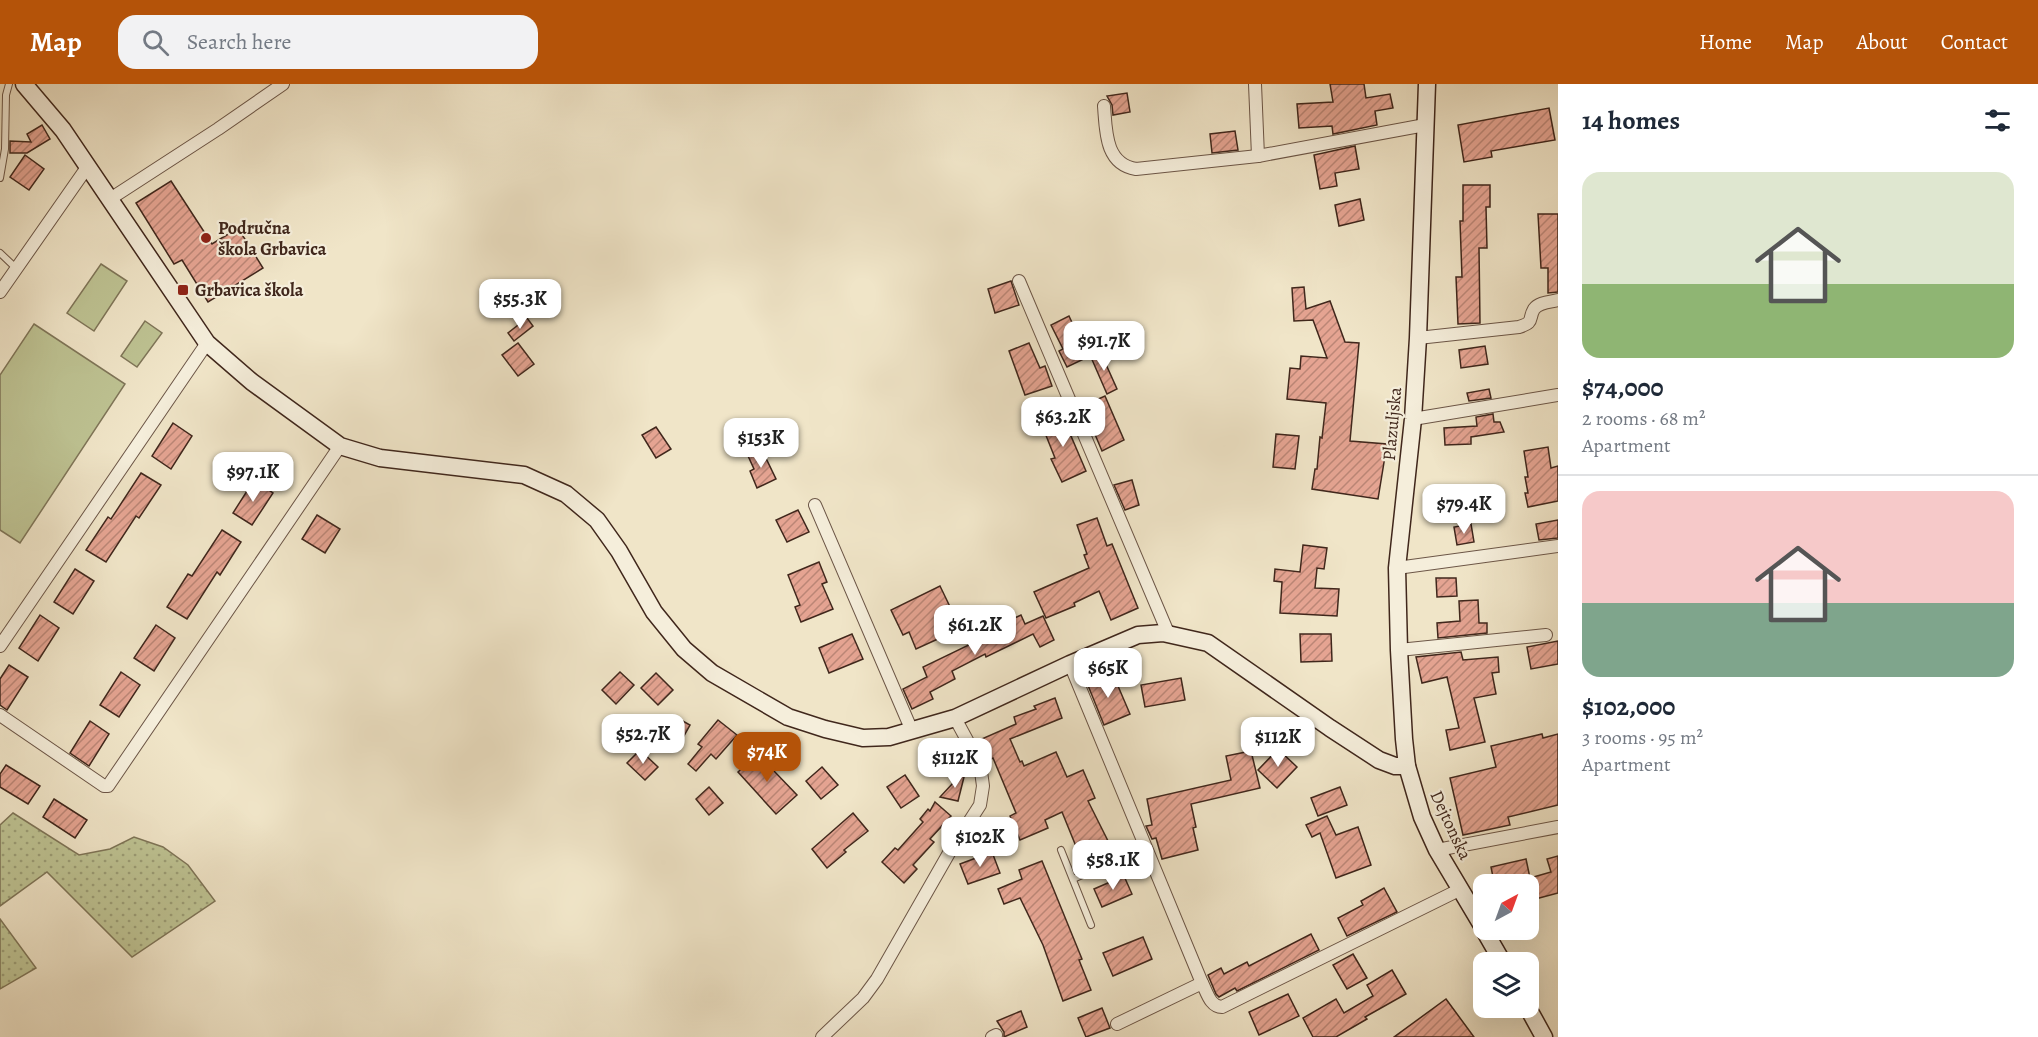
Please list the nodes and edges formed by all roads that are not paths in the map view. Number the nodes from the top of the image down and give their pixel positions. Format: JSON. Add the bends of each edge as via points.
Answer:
{"nodes":[{"id":1,"x":9,"y":84,"type":"edge"},
{"id":2,"x":24,"y":84,"type":"edge"},
{"id":3,"x":283,"y":84,"type":"edge"},
{"id":4,"x":1255,"y":84,"type":"edge"},
{"id":5,"x":1426,"y":84,"type":"edge"},
{"id":6,"x":1104,"y":106,"type":"dead end"},
{"id":7,"x":1425,"y":125,"type":"junction"},
{"id":8,"x":1258,"y":156,"type":"junction"},
{"id":9,"x":88,"y":166,"type":"junction"},
{"id":10,"x":0,"y":178,"type":"edge"},
{"id":11,"x":110,"y":199,"type":"junction"},
{"id":12,"x":0,"y":253,"type":"edge"},
{"id":13,"x":17,"y":268,"type":"junction"},
{"id":14,"x":1019,"y":281,"type":"dead end"},
{"id":15,"x":0,"y":292,"type":"edge"},
{"id":16,"x":1558,"y":300,"type":"edge"},
{"id":17,"x":1418,"y":338,"type":"junction"},
{"id":18,"x":207,"y":343,"type":"junction"},
{"id":19,"x":1558,"y":395,"type":"edge"},
{"id":20,"x":1413,"y":419,"type":"junction"},
{"id":21,"x":340,"y":446,"type":"junction"},
{"id":22,"x":815,"y":505,"type":"dead end"},
{"id":23,"x":1558,"y":546,"type":"edge"},
{"id":24,"x":1397,"y":568,"type":"junction"},
{"id":25,"x":1169,"y":635,"type":"junction"},
{"id":26,"x":1546,"y":635,"type":"dead end"},
{"id":27,"x":0,"y":646,"type":"edge"},
{"id":28,"x":1399,"y":650,"type":"junction"},
{"id":29,"x":1070,"y":664,"type":"junction"},
{"id":30,"x":0,"y":715,"type":"edge"},
{"id":31,"x":955,"y":718,"type":"junction"},
{"id":32,"x":912,"y":731,"type":"junction"},
{"id":33,"x":1407,"y":766,"type":"junction"},
{"id":34,"x":1558,"y":826,"type":"edge"},
{"id":35,"x":1146,"y":847,"type":"junction"},
{"id":36,"x":1061,"y":850,"type":"dead end"},
{"id":37,"x":1437,"y":850,"type":"junction"},
{"id":38,"x":1073,"y":879,"type":"junction"},
{"id":39,"x":1461,"y":890,"type":"junction"},
{"id":40,"x":1473,"y":911,"type":"edge"},
{"id":41,"x":1091,"y":925,"type":"dead end"},
{"id":42,"x":1202,"y":983,"type":"junction"},
{"id":43,"x":1534,"y":1018,"type":"edge"},
{"id":44,"x":1117,"y":1024,"type":"dead end"},
{"id":45,"x":822,"y":1037,"type":"edge"},
{"id":46,"x":1544,"y":1037,"type":"edge"}],
"edges":[{"from":1,"to":10,"type":"lane"},
{"from":2,"to":9,"type":"street"},
{"from":3,"to":11,"type":"street"},
{"from":4,"to":8,"type":"street"},
{"from":5,"to":7,"type":"street","name":"Plazuljska"},
{"from":6,"to":8,"type":"street","via":[[1110,149],[1127,168]]},
{"from":7,"to":8,"type":"street"},
{"from":7,"to":17,"type":"street","name":"Plazuljska"},
{"from":9,"to":11,"type":"street"},
{"from":9,"to":13,"type":"street"},
{"from":11,"to":18,"type":"street"},
{"from":12,"to":13,"type":"lane"},
{"from":13,"to":15,"type":"street"},
{"from":14,"to":25,"type":"street"},
{"from":16,"to":17,"type":"street","via":[[1540,304],[1528,324],[1519,327]]},
{"from":17,"to":20,"type":"street","name":"Plazuljska"},
{"from":18,"to":21,"type":"street","via":[[252,382]]},
{"from":18,"to":27,"type":"street"},
{"from":19,"to":20,"type":"street"},
{"from":20,"to":24,"type":"street","name":"Plazuljska"},
{"from":21,"to":30,"type":"street","via":[[108,786]]},
{"from":21,"to":32,"type":"street","via":[[380,458],[524,476],[567,494],[597,520],[654,612],[684,649],[712,674],[788,717],[825,729],[863,738]]},
{"from":22,"to":32,"type":"street"},
{"from":23,"to":24,"type":"street"},
{"from":24,"to":28,"type":"street","name":"Plazuljska"},
{"from":25,"to":29,"type":"street","via":[[1138,635]]},
{"from":25,"to":33,"type":"street","via":[[1208,643],[1379,760]]},
{"from":26,"to":28,"type":"street"},
{"from":28,"to":33,"type":"street","name":"Plazuljska"},
{"from":29,"to":31,"type":"street"},
{"from":29,"to":35,"type":"street"},
{"from":31,"to":32,"type":"street"},
{"from":31,"to":45,"type":"street","via":[[980,764],[980,805],[877,979]]},
{"from":33,"to":37,"type":"street","name":"Dejtonska","via":[[1422,818]]},
{"from":34,"to":37,"type":"street"},
{"from":35,"to":38,"type":"lane"},
{"from":35,"to":42,"type":"street"},
{"from":36,"to":38,"type":"lane"},
{"from":37,"to":39,"type":"street","name":"Dejtonska"},
{"from":38,"to":41,"type":"lane"},
{"from":39,"to":40,"type":"street","name":"Dejtonska"},
{"from":39,"to":42,"type":"street","via":[[1222,1007],[1212,1003]]},
{"from":42,"to":44,"type":"street"},
{"from":43,"to":46,"type":"street"}]}
